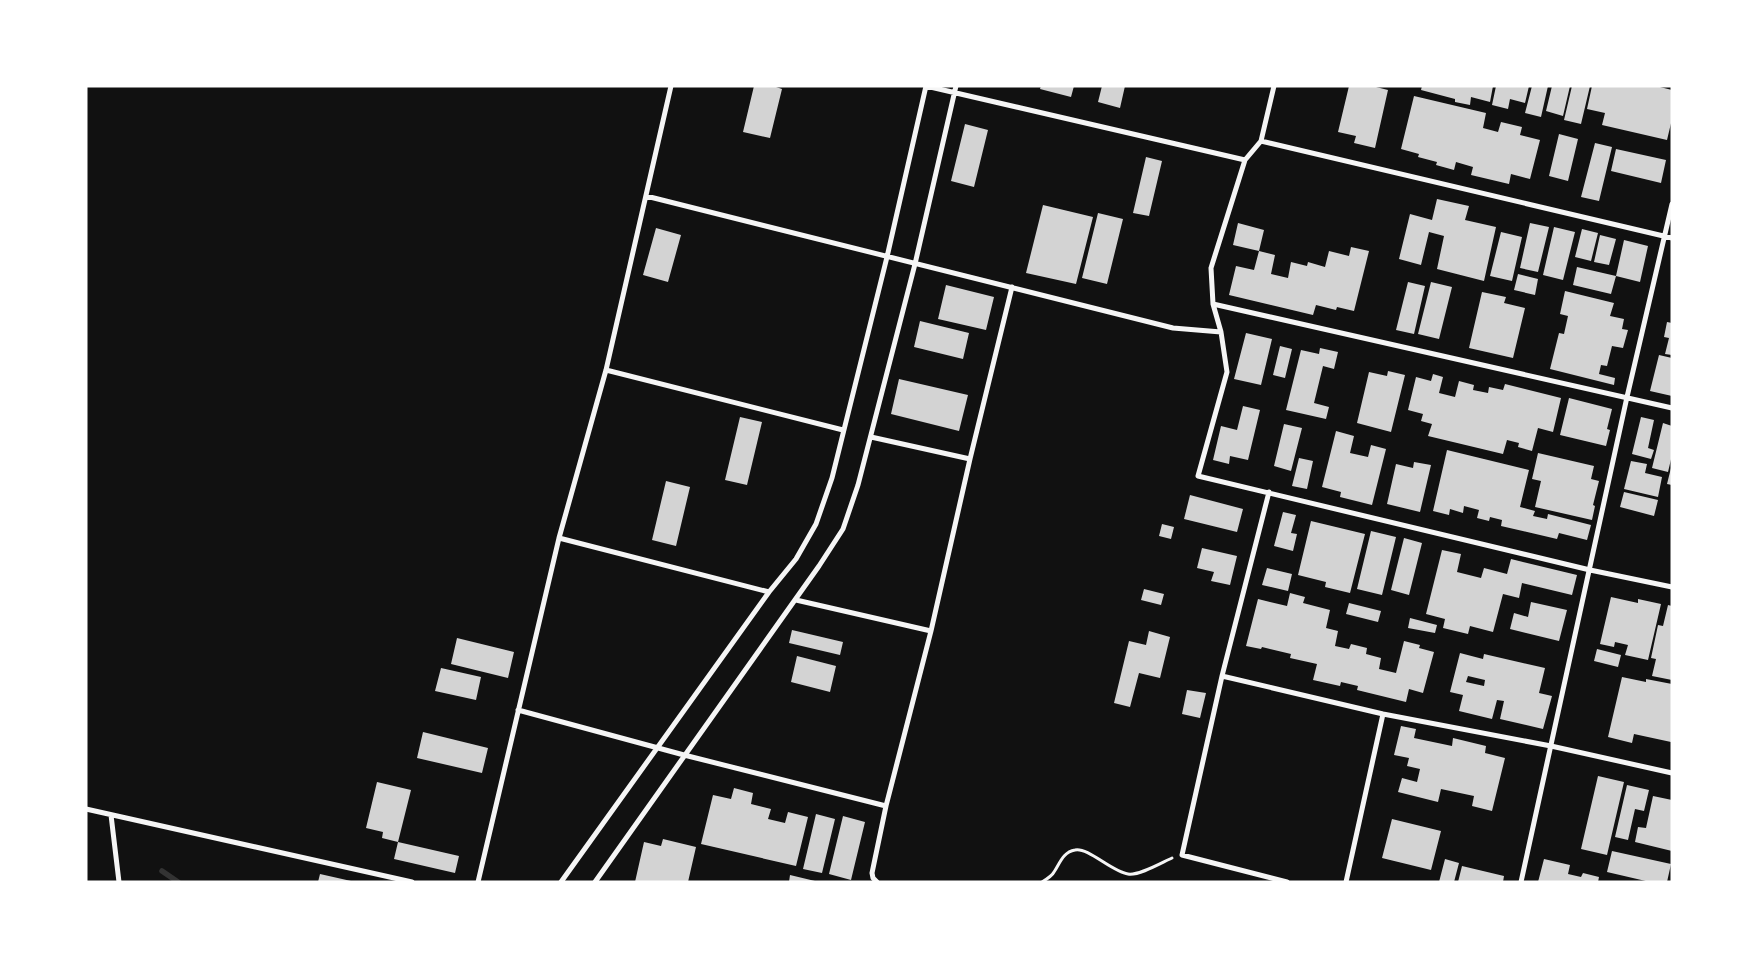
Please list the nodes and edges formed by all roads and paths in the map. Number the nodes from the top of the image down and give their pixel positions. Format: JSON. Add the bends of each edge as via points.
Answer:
{"nodes":[{"id":1,"x":671,"y":86,"type":"edge"},
{"id":2,"x":926,"y":86,"type":"edge"},
{"id":3,"x":956,"y":86,"type":"edge"},
{"id":4,"x":1274,"y":86,"type":"edge"},
{"id":5,"x":954,"y":93,"type":"junction"},
{"id":6,"x":1261,"y":141,"type":"junction"},
{"id":7,"x":1245,"y":160,"type":"junction"},
{"id":8,"x":646,"y":196,"type":"junction"},
{"id":9,"x":1672,"y":204,"type":"edge"},
{"id":10,"x":1665,"y":236,"type":"junction"},
{"id":11,"x":1672,"y":238,"type":"edge"},
{"id":12,"x":887,"y":256,"type":"junction"},
{"id":13,"x":915,"y":264,"type":"junction"},
{"id":14,"x":1012,"y":286,"type":"junction"},
{"id":15,"x":1213,"y":304,"type":"junction"},
{"id":16,"x":1221,"y":332,"type":"junction"},
{"id":17,"x":606,"y":370,"type":"junction"},
{"id":18,"x":1628,"y":397,"type":"junction"},
{"id":19,"x":1672,"y":408,"type":"edge"},
{"id":20,"x":843,"y":430,"type":"junction"},
{"id":21,"x":871,"y":437,"type":"junction"},
{"id":22,"x":970,"y":459,"type":"junction"},
{"id":23,"x":1269,"y":492,"type":"junction"},
{"id":24,"x":559,"y":538,"type":"junction"},
{"id":25,"x":1590,"y":570,"type":"junction"},
{"id":26,"x":1672,"y":587,"type":"edge"},
{"id":27,"x":769,"y":592,"type":"junction"},
{"id":28,"x":796,"y":600,"type":"junction"},
{"id":29,"x":931,"y":631,"type":"junction"},
{"id":30,"x":1222,"y":676,"type":"junction"},
{"id":31,"x":518,"y":710,"type":"junction"},
{"id":32,"x":1383,"y":714,"type":"junction"},
{"id":33,"x":1551,"y":746,"type":"junction"},
{"id":34,"x":658,"y":748,"type":"junction"},
{"id":35,"x":684,"y":755,"type":"junction"},
{"id":36,"x":1672,"y":773,"type":"edge"},
{"id":37,"x":886,"y":806,"type":"junction"},
{"id":38,"x":86,"y":809,"type":"edge"},
{"id":39,"x":111,"y":815,"type":"junction"},
{"id":40,"x":1182,"y":854,"type":"junction"},
{"id":41,"x":119,"y":882,"type":"edge"},
{"id":42,"x":412,"y":882,"type":"edge"},
{"id":43,"x":478,"y":882,"type":"edge"},
{"id":44,"x":561,"y":882,"type":"edge"},
{"id":45,"x":595,"y":882,"type":"edge"},
{"id":46,"x":877,"y":882,"type":"edge"},
{"id":47,"x":1042,"y":882,"type":"edge"},
{"id":48,"x":1287,"y":882,"type":"edge"},
{"id":49,"x":1346,"y":882,"type":"edge"},
{"id":50,"x":1521,"y":882,"type":"edge"}],
"edges":[{"from":1,"to":8,"type":"street"},
{"from":2,"to":5,"type":"street"},
{"from":2,"to":12,"type":"street"},
{"from":3,"to":5,"type":"street"},
{"from":4,"to":6,"type":"street"},
{"from":5,"to":7,"type":"street"},
{"from":5,"to":13,"type":"street"},
{"from":6,"to":7,"type":"street"},
{"from":6,"to":10,"type":"street"},
{"from":7,"to":15,"type":"street","via":[[1211,268]]},
{"from":8,"to":12,"type":"street"},
{"from":8,"to":17,"type":"street"},
{"from":9,"to":10,"type":"street"},
{"from":10,"to":11,"type":"street"},
{"from":10,"to":18,"type":"street"},
{"from":12,"to":13,"type":"street"},
{"from":12,"to":20,"type":"street"},
{"from":13,"to":14,"type":"street"},
{"from":13,"to":21,"type":"street"},
{"from":14,"to":16,"type":"street","via":[[1174,328]]},
{"from":14,"to":22,"type":"street"},
{"from":15,"to":16,"type":"street"},
{"from":15,"to":18,"type":"street"},
{"from":16,"to":23,"type":"street","via":[[1227,372],[1198,476]]},
{"from":17,"to":20,"type":"street"},
{"from":17,"to":24,"type":"street"},
{"from":18,"to":19,"type":"street"},
{"from":18,"to":25,"type":"street"},
{"from":20,"to":27,"type":"street","via":[[832,478],[816,524],[796,559]]},
{"from":21,"to":22,"type":"street"},
{"from":21,"to":28,"type":"street","via":[[843,529]]},
{"from":22,"to":29,"type":"street"},
{"from":23,"to":25,"type":"street"},
{"from":23,"to":30,"type":"street"},
{"from":24,"to":27,"type":"street"},
{"from":24,"to":31,"type":"street"},
{"from":25,"to":26,"type":"street"},
{"from":25,"to":33,"type":"street"},
{"from":27,"to":34,"type":"street"},
{"from":28,"to":29,"type":"street"},
{"from":28,"to":35,"type":"street"},
{"from":29,"to":37,"type":"street"},
{"from":30,"to":32,"type":"street"},
{"from":30,"to":40,"type":"street"},
{"from":31,"to":34,"type":"street"},
{"from":31,"to":43,"type":"street"},
{"from":32,"to":33,"type":"street"},
{"from":32,"to":49,"type":"street"},
{"from":33,"to":36,"type":"street"},
{"from":33,"to":50,"type":"street"},
{"from":34,"to":35,"type":"street"},
{"from":34,"to":44,"type":"street"},
{"from":35,"to":37,"type":"street"},
{"from":35,"to":45,"type":"street"},
{"from":37,"to":46,"type":"street","via":[[872,873]]},
{"from":38,"to":39,"type":"street"},
{"from":39,"to":41,"type":"street"},
{"from":39,"to":42,"type":"street"},
{"from":40,"to":47,"type":"path","via":[[1140,873],[1128,874],[1074,850],[1060,859],[1054,873]]},
{"from":40,"to":48,"type":"street"}]}
